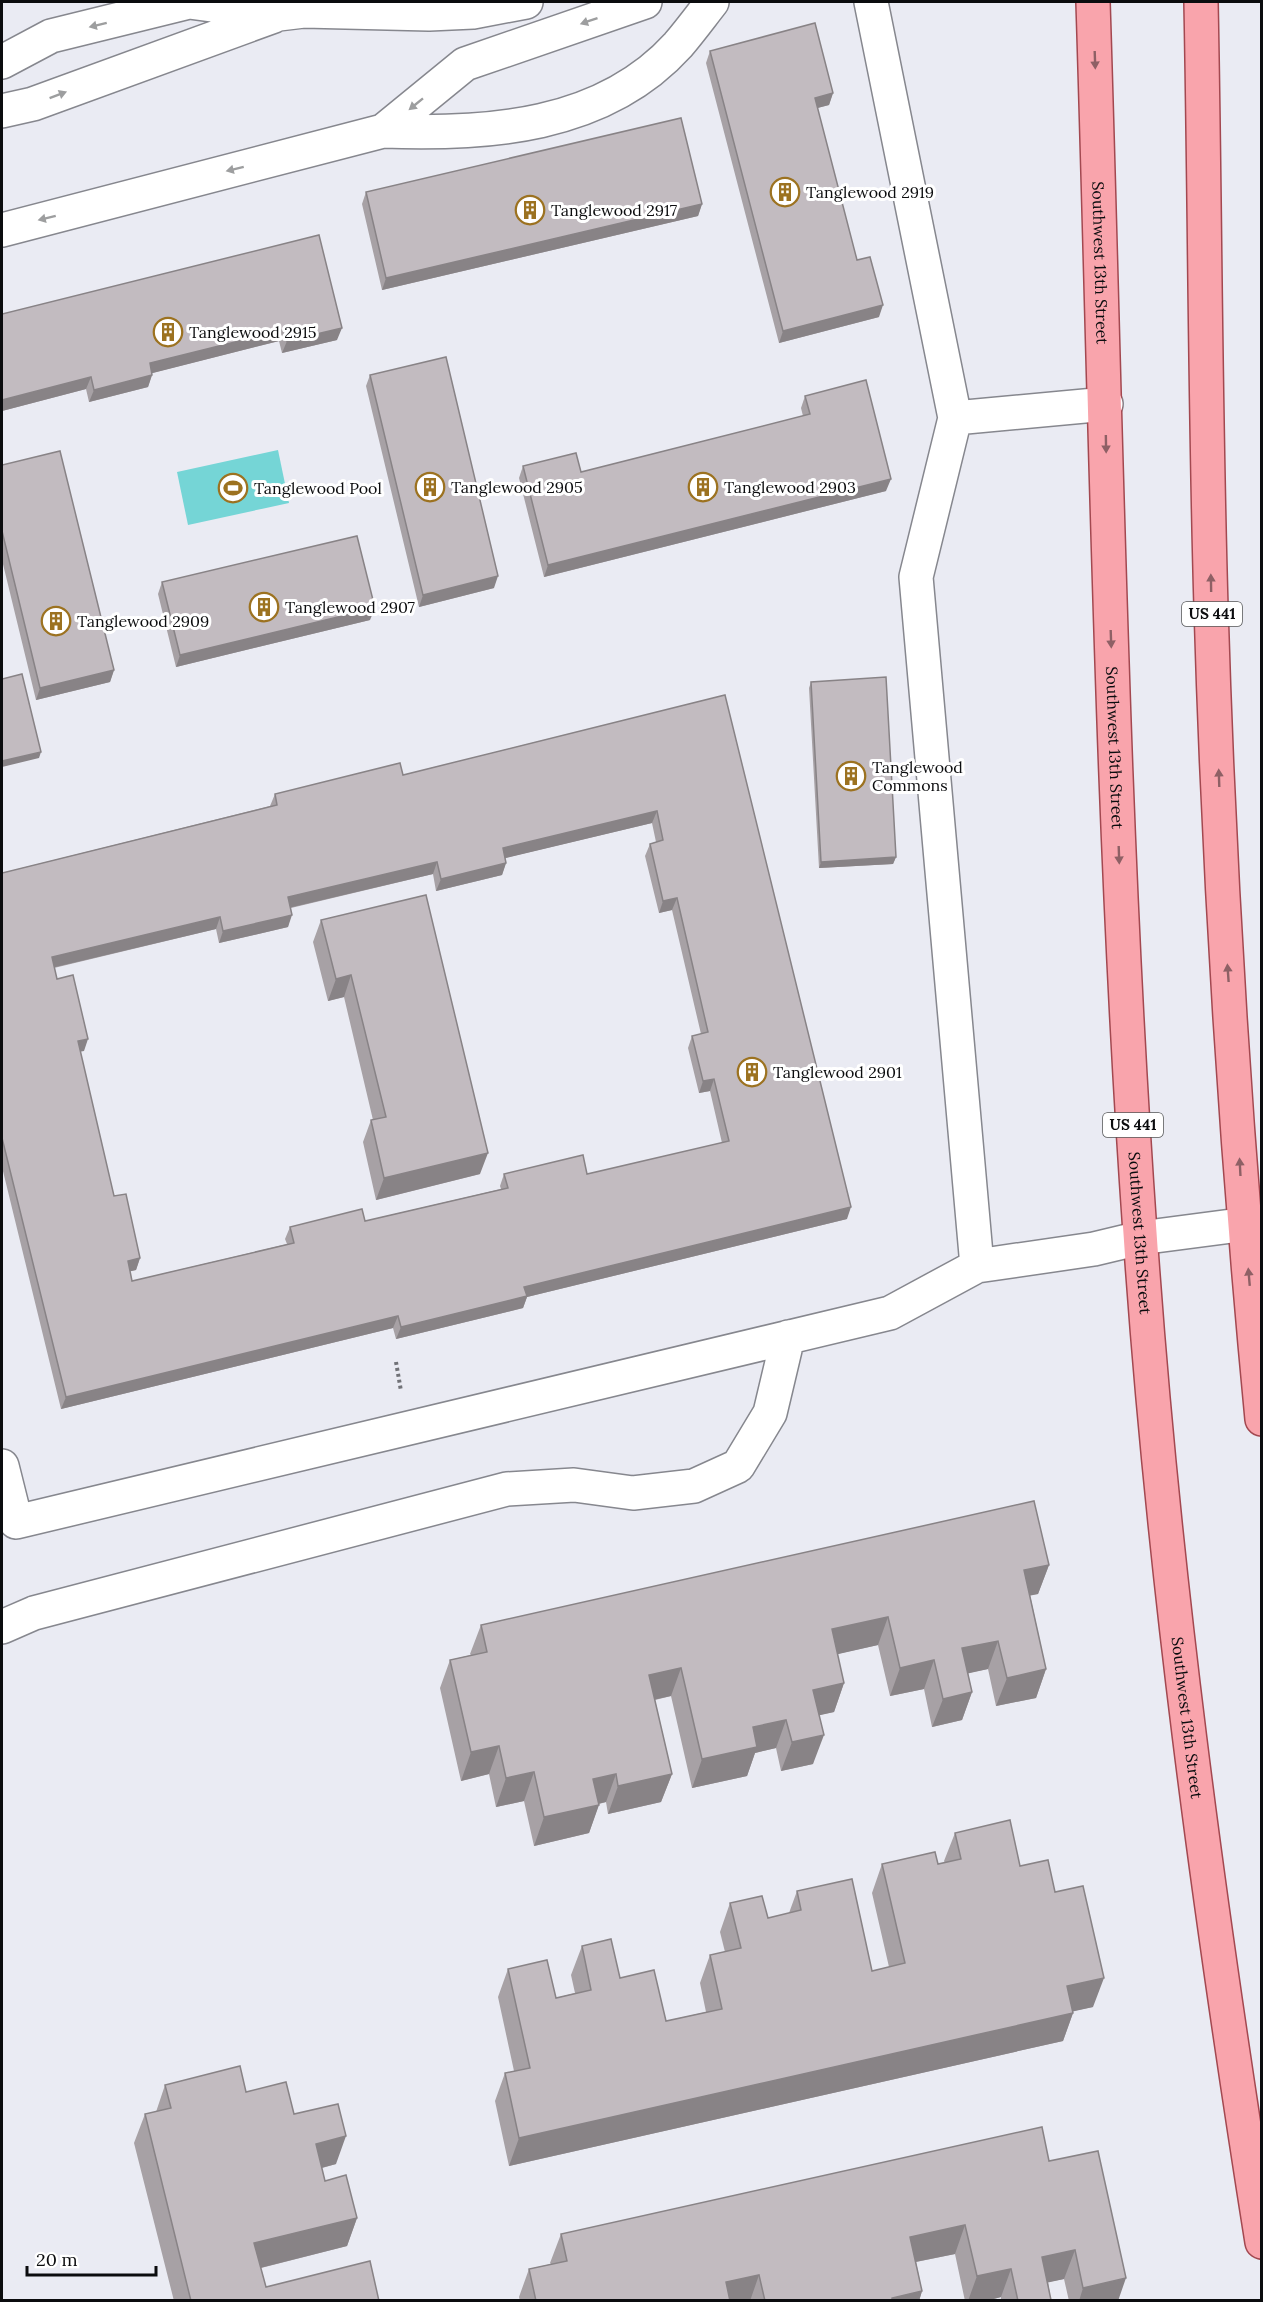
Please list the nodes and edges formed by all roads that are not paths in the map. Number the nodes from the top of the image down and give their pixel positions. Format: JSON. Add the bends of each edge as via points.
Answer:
{"nodes":[{"id":1,"x":526,"y":2,"type":"edge"},
{"id":2,"x":645,"y":2,"type":"edge"},
{"id":3,"x":712,"y":2,"type":"edge"},
{"id":4,"x":872,"y":2,"type":"edge"},
{"id":5,"x":1093,"y":2,"type":"edge"},
{"id":6,"x":1201,"y":2,"type":"edge"},
{"id":7,"x":145,"y":7,"type":"edge"},
{"id":8,"x":294,"y":9,"type":"edge"},
{"id":9,"x":2,"y":62,"type":"edge"},
{"id":10,"x":2,"y":111,"type":"edge"},
{"id":11,"x":383,"y":131,"type":"junction"},
{"id":12,"x":2,"y":230,"type":"edge"},
{"id":13,"x":1106,"y":404,"type":"junction"},
{"id":14,"x":955,"y":418,"type":"junction"},
{"id":15,"x":1253,"y":1224,"type":"edge"},
{"id":16,"x":1140,"y":1238,"type":"junction"},
{"id":17,"x":977,"y":1266,"type":"junction"},
{"id":18,"x":788,"y":1337,"type":"junction"},
{"id":19,"x":1262,"y":1419,"type":"edge"},
{"id":20,"x":2,"y":1466,"type":"edge"},
{"id":21,"x":2,"y":1627,"type":"edge"},
{"id":22,"x":1262,"y":2242,"type":"edge"}],
"edges":[{"from":1,"to":8,"type":"street","via":[[473,12],[429,14]]},
{"from":2,"to":11,"type":"street","one_way":true,"via":[[465,64]]},
{"from":3,"to":11,"type":"street","via":[[677,46],[649,72],[580,109],[547,121],[486,131]]},
{"from":4,"to":14,"type":"street"},
{"from":5,"to":13,"type":"main road","name":"Southwest 13th Street","number":"US 441","one_way":true},
{"from":15,"to":6,"type":"main road","number":"US 441","one_way":true,"via":[[1224,914],[1211,608]]},
{"from":7,"to":8,"type":"street","via":[[189,2]]},
{"from":7,"to":9,"type":"street","one_way":true,"via":[[51,36]]},
{"from":10,"to":8,"type":"street","one_way":true,"via":[[33,104]]},
{"from":11,"to":12,"type":"street","one_way":true},
{"from":13,"to":14,"type":"street"},
{"from":13,"to":16,"type":"main road","name":"Southwest 13th Street","number":"US 441","one_way":true,"via":[[1121,921]]},
{"from":14,"to":17,"type":"street","via":[[916,577]]},
{"from":15,"to":16,"type":"street"},
{"from":19,"to":15,"type":"main road","number":"US 441","one_way":true},
{"from":16,"to":17,"type":"street","via":[[1094,1249]]},
{"from":16,"to":22,"type":"main road","name":"Southwest 13th Street","number":"US 441","via":[[1192,1763],[1231,2051]]},
{"from":17,"to":18,"type":"street","via":[[890,1313]]},
{"from":18,"to":20,"type":"street","via":[[16,1522]]},
{"from":18,"to":21,"type":"street","via":[[770,1413],[738,1466],[694,1486],[633,1493],[574,1485],[507,1489],[34,1612]]}]}
